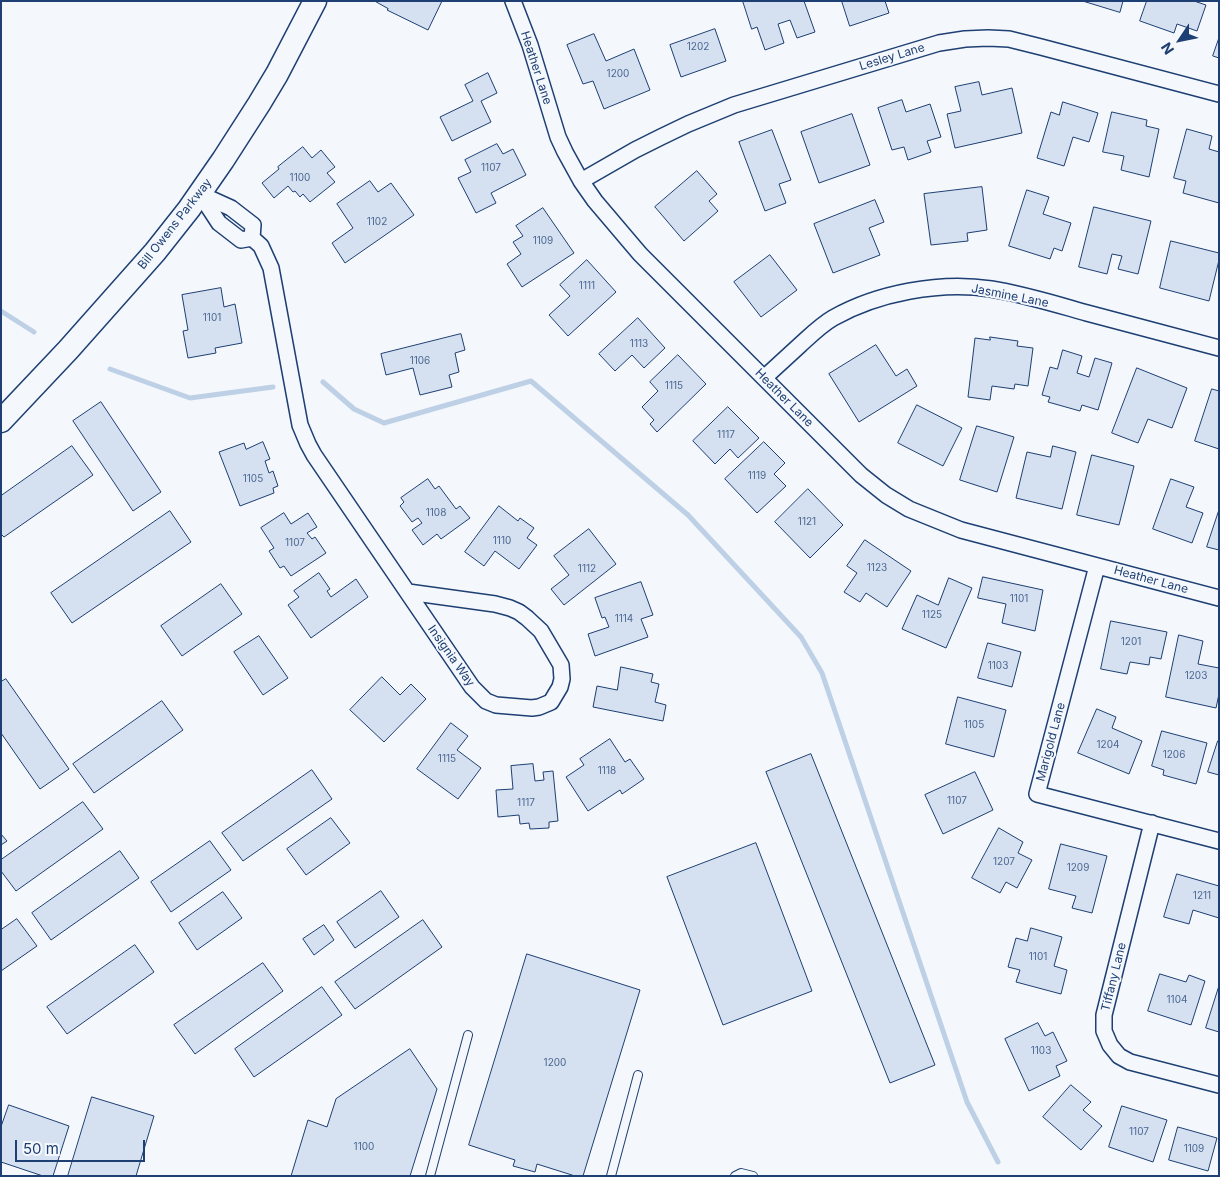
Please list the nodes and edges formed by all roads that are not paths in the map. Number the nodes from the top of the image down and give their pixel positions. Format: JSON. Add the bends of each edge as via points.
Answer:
{"nodes":[{"id":1,"x":315,"y":1,"type":"edge"},
{"id":2,"x":513,"y":1,"type":"edge"},
{"id":3,"x":1219,"y":94,"type":"edge"},
{"id":4,"x":581,"y":181,"type":"junction"},
{"id":5,"x":200,"y":194,"type":"junction"},
{"id":6,"x":1219,"y":348,"type":"edge"},
{"id":7,"x":764,"y":378,"type":"junction"},
{"id":8,"x":1,"y":422,"type":"edge"},
{"id":9,"x":1097,"y":566,"type":"junction"},
{"id":10,"x":408,"y":592,"type":"junction"},
{"id":11,"x":1219,"y":598,"type":"edge"},
{"id":12,"x":1152,"y":823,"type":"junction"},
{"id":13,"x":1219,"y":841,"type":"edge"},
{"id":14,"x":468,"y":1035,"type":"dead end"},
{"id":15,"x":638,"y":1075,"type":"dead end"},
{"id":16,"x":1219,"y":1085,"type":"edge"},
{"id":17,"x":430,"y":1176,"type":"edge"},
{"id":18,"x":611,"y":1176,"type":"edge"},
{"id":19,"x":735,"y":1176,"type":"edge"},
{"id":20,"x":753,"y":1176,"type":"edge"}],
"edges":[{"from":1,"to":5,"type":"main road","name":"Bill Owens Parkway","via":[[277,74]]},
{"from":2,"to":4,"type":"street","name":"Heather Lane","via":[[558,137]]},
{"from":3,"to":4,"type":"street","name":"Lesley Lane","via":[[1009,39],[965,39],[938,43],[734,105],[661,137]]},
{"from":4,"to":7,"type":"street","name":"Heather Lane","via":[[640,254]]},
{"from":5,"to":8,"type":"main road","name":"Bill Owens Parkway","via":[[155,252]]},
{"from":5,"to":10,"type":"street","name":"Insignia Way","via":[[219,223],[241,240],[252,238],[260,246],[271,268],[300,425],[308,444]]},
{"from":6,"to":7,"type":"street","name":"Jasmine Lane","via":[[1024,296],[957,286],[882,298],[848,311],[817,329]]},
{"from":7,"to":9,"type":"street","name":"Heather Lane","via":[[861,475],[909,509],[961,530]]},
{"from":9,"to":11,"type":"street","name":"Heather Lane"},
{"from":9,"to":12,"type":"street","name":"Marigold Lane","via":[[1037,794]]},
{"from":10,"to":10,"type":"street","name":"Insignia Way","via":[[472,687],[486,701],[506,707],[532,708],[551,702],[560,687],[561,665],[541,631],[528,618],[495,604]]},
{"from":12,"to":13,"type":"street","name":"Marigold Lane"},
{"from":12,"to":16,"type":"street","name":"Tiffany Lane","via":[[1104,1015],[1104,1031],[1110,1045],[1130,1062]]},
{"from":14,"to":17,"type":"lane"},
{"from":15,"to":18,"type":"lane"},
{"from":19,"to":20,"type":"lane","via":[[741,1173]]}]}
